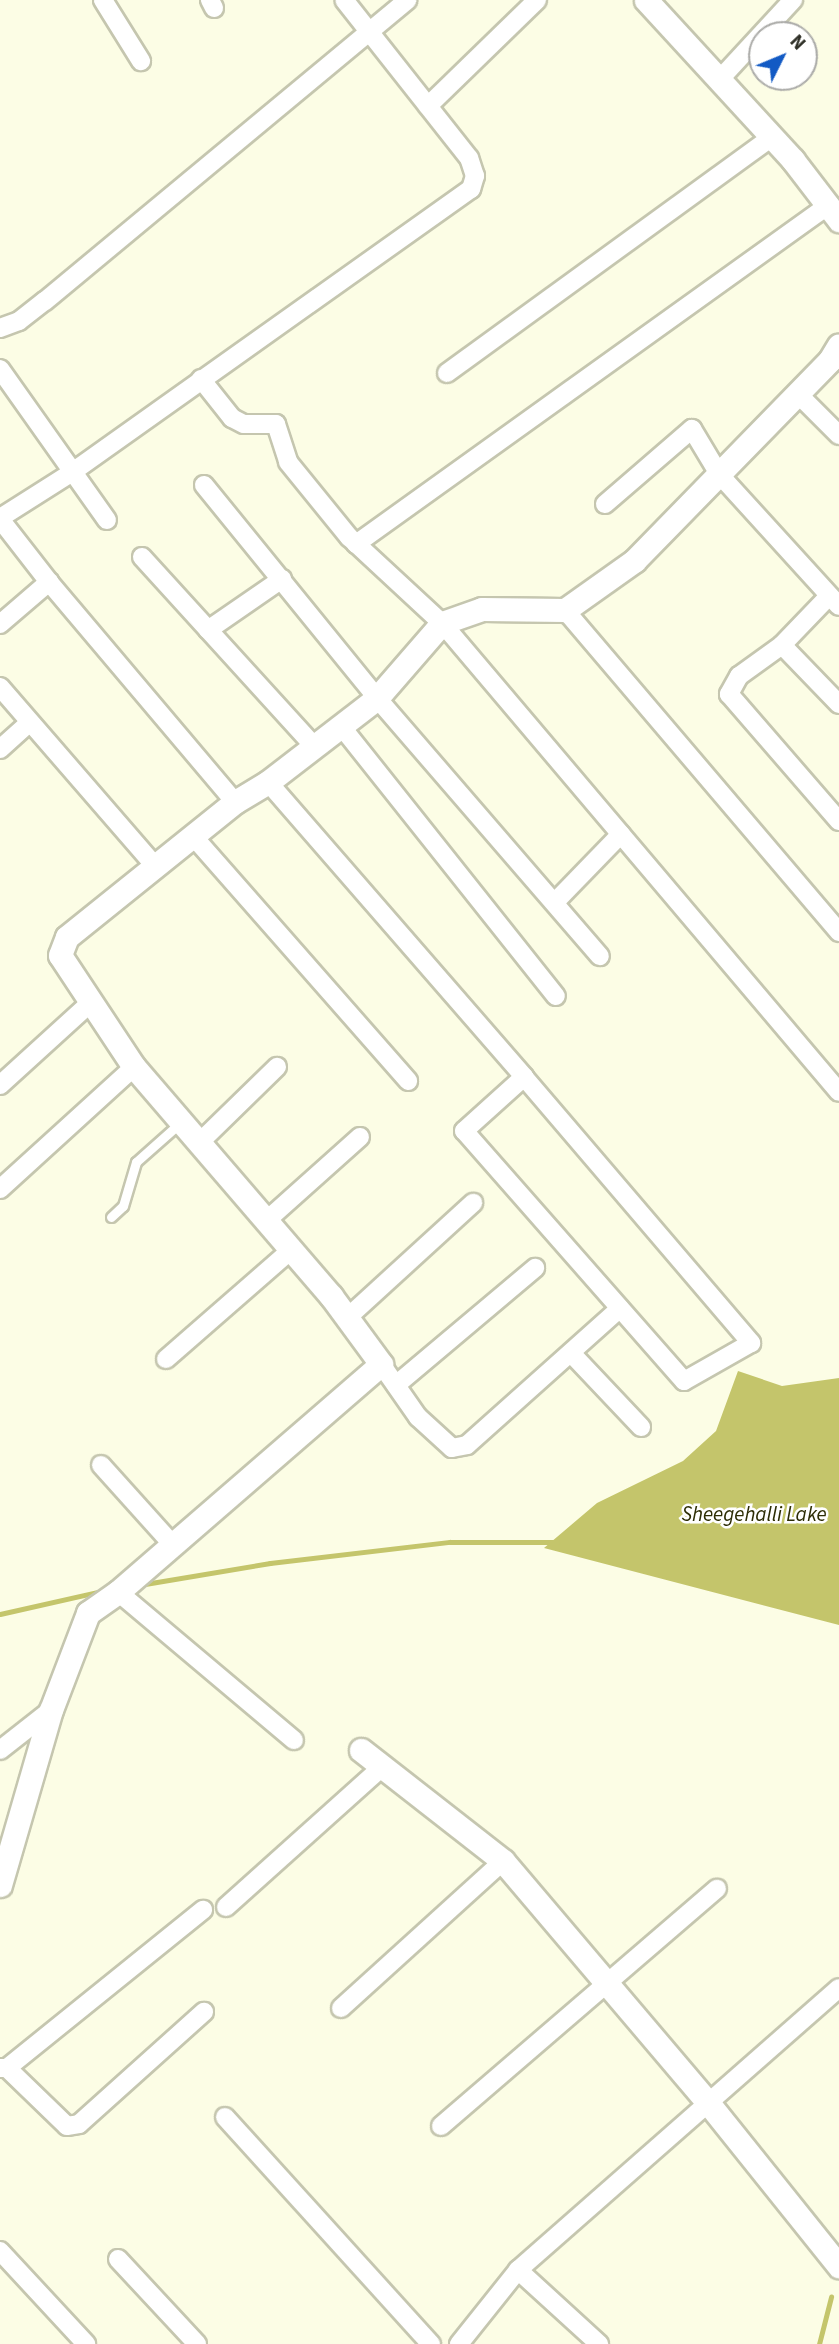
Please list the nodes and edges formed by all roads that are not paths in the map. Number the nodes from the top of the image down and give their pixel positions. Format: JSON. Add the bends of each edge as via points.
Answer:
{"nodes":[{"id":1,"x":103,"y":0,"type":"edge"},
{"id":2,"x":344,"y":0,"type":"edge"},
{"id":3,"x":407,"y":0,"type":"edge"},
{"id":4,"x":537,"y":0,"type":"edge"},
{"id":5,"x":793,"y":0,"type":"edge"},
{"id":6,"x":647,"y":1,"type":"edge"},
{"id":7,"x":371,"y":34,"type":"junction"},
{"id":8,"x":141,"y":61,"type":"dead end"},
{"id":9,"x":720,"y":79,"type":"junction"},
{"id":10,"x":428,"y":106,"type":"junction"},
{"id":11,"x":772,"y":137,"type":"junction"},
{"id":12,"x":834,"y":212,"type":"edge"},
{"id":13,"x":0,"y":328,"type":"edge"},
{"id":14,"x":839,"y":345,"type":"edge"},
{"id":15,"x":0,"y":369,"type":"edge"},
{"id":16,"x":447,"y":373,"type":"dead end"},
{"id":17,"x":201,"y":379,"type":"junction"},
{"id":18,"x":798,"y":394,"type":"junction"},
{"id":19,"x":839,"y":435,"type":"edge"},
{"id":20,"x":71,"y":473,"type":"junction"},
{"id":21,"x":719,"y":474,"type":"junction"},
{"id":22,"x":204,"y":485,"type":"dead end"},
{"id":23,"x":605,"y":504,"type":"dead end"},
{"id":24,"x":0,"y":519,"type":"edge"},
{"id":25,"x":107,"y":520,"type":"dead end"},
{"id":26,"x":356,"y":544,"type":"junction"},
{"id":27,"x":142,"y":558,"type":"dead end"},
{"id":28,"x":282,"y":579,"type":"junction"},
{"id":29,"x":49,"y":582,"type":"junction"},
{"id":30,"x":834,"y":601,"type":"edge"},
{"id":31,"x":565,"y":610,"type":"junction"},
{"id":32,"x":442,"y":623,"type":"junction"},
{"id":33,"x":0,"y":624,"type":"edge"},
{"id":34,"x":208,"y":630,"type":"junction"},
{"id":35,"x":782,"y":645,"type":"junction"},
{"id":36,"x":0,"y":687,"type":"edge"},
{"id":37,"x":377,"y":698,"type":"junction"},
{"id":38,"x":839,"y":705,"type":"edge"},
{"id":39,"x":27,"y":724,"type":"junction"},
{"id":40,"x":341,"y":726,"type":"junction"},
{"id":41,"x":314,"y":746,"type":"junction"},
{"id":42,"x":0,"y":749,"type":"edge"},
{"id":43,"x":268,"y":782,"type":"junction"},
{"id":44,"x":235,"y":802,"type":"junction"},
{"id":45,"x":839,"y":821,"type":"edge"},
{"id":46,"x":621,"y":834,"type":"junction"},
{"id":47,"x":193,"y":836,"type":"junction"},
{"id":48,"x":154,"y":865,"type":"junction"},
{"id":49,"x":556,"y":901,"type":"junction"},
{"id":50,"x":839,"y":932,"type":"edge"},
{"id":51,"x":600,"y":956,"type":"dead end"},
{"id":52,"x":556,"y":996,"type":"dead end"},
{"id":53,"x":89,"y":1004,"type":"junction"},
{"id":54,"x":134,"y":1067,"type":"junction"},
{"id":55,"x":277,"y":1068,"type":"dead end"},
{"id":56,"x":524,"y":1077,"type":"junction"},
{"id":57,"x":408,"y":1081,"type":"dead end"},
{"id":58,"x":0,"y":1085,"type":"edge"},
{"id":59,"x":839,"y":1092,"type":"edge"},
{"id":60,"x":181,"y":1122,"type":"junction"},
{"id":61,"x":360,"y":1137,"type":"dead end"},
{"id":62,"x":199,"y":1143,"type":"junction"},
{"id":63,"x":0,"y":1189,"type":"edge"},
{"id":64,"x":473,"y":1203,"type":"dead end"},
{"id":65,"x":111,"y":1217,"type":"dead end"},
{"id":66,"x":266,"y":1221,"type":"junction"},
{"id":67,"x":291,"y":1250,"type":"junction"},
{"id":68,"x":535,"y":1268,"type":"dead end"},
{"id":69,"x":620,"y":1308,"type":"junction"},
{"id":70,"x":347,"y":1318,"type":"junction"},
{"id":71,"x":571,"y":1353,"type":"junction"},
{"id":72,"x":166,"y":1359,"type":"dead end"},
{"id":73,"x":382,"y":1364,"type":"junction"},
{"id":74,"x":396,"y":1385,"type":"junction"},
{"id":75,"x":641,"y":1427,"type":"dead end"},
{"id":76,"x":101,"y":1465,"type":"dead end"},
{"id":77,"x":173,"y":1545,"type":"junction"},
{"id":78,"x":118,"y":1592,"type":"junction"},
{"id":79,"x":51,"y":1710,"type":"junction"},
{"id":80,"x":294,"y":1740,"type":"dead end"},
{"id":81,"x":0,"y":1750,"type":"edge"},
{"id":82,"x":361,"y":1750,"type":"dead end"},
{"id":83,"x":382,"y":1767,"type":"junction"},
{"id":84,"x":503,"y":1861,"type":"junction"},
{"id":85,"x":0,"y":1885,"type":"edge"},
{"id":86,"x":718,"y":1889,"type":"dead end"},
{"id":87,"x":226,"y":1906,"type":"dead end"},
{"id":88,"x":203,"y":1910,"type":"dead end"},
{"id":89,"x":608,"y":1983,"type":"junction"},
{"id":90,"x":839,"y":1988,"type":"edge"},
{"id":91,"x":341,"y":2008,"type":"dead end"},
{"id":92,"x":204,"y":2012,"type":"dead end"},
{"id":93,"x":3,"y":2068,"type":"edge"},
{"id":94,"x":709,"y":2104,"type":"junction"},
{"id":95,"x":225,"y":2117,"type":"dead end"},
{"id":96,"x":441,"y":2126,"type":"dead end"},
{"id":97,"x":0,"y":2251,"type":"edge"},
{"id":98,"x":118,"y":2259,"type":"dead end"},
{"id":99,"x":839,"y":2266,"type":"edge"},
{"id":100,"x":518,"y":2270,"type":"junction"},
{"id":101,"x":86,"y":2344,"type":"edge"},
{"id":102,"x":197,"y":2344,"type":"edge"},
{"id":103,"x":431,"y":2344,"type":"edge"},
{"id":104,"x":459,"y":2344,"type":"edge"},
{"id":105,"x":599,"y":2344,"type":"edge"}],
"edges":[{"from":1,"to":8,"type":"street"},
{"from":2,"to":7,"type":"street"},
{"from":3,"to":7,"type":"street"},
{"from":4,"to":10,"type":"street"},
{"from":5,"to":9,"type":"street"},
{"from":6,"to":9,"type":"street"},
{"from":7,"to":10,"type":"street"},
{"from":7,"to":13,"type":"street","via":[[45,301],[19,321]]},
{"from":9,"to":11,"type":"street"},
{"from":10,"to":17,"type":"street","via":[[469,158],[475,176],[471,189]]},
{"from":11,"to":12,"type":"street"},
{"from":11,"to":16,"type":"street"},
{"from":12,"to":26,"type":"street"},
{"from":14,"to":18,"type":"street"},
{"from":15,"to":20,"type":"street"},
{"from":17,"to":20,"type":"street"},
{"from":17,"to":26,"type":"street","via":[[232,418],[244,424],[276,424],[288,462]]},
{"from":18,"to":19,"type":"street"},
{"from":18,"to":21,"type":"street"},
{"from":20,"to":24,"type":"street"},
{"from":20,"to":25,"type":"street"},
{"from":21,"to":23,"type":"street","via":[[692,429]]},
{"from":21,"to":30,"type":"street"},
{"from":21,"to":31,"type":"street","via":[[634,561]]},
{"from":22,"to":28,"type":"street"},
{"from":24,"to":29,"type":"street"},
{"from":26,"to":32,"type":"street"},
{"from":27,"to":34,"type":"street"},
{"from":28,"to":34,"type":"street"},
{"from":28,"to":37,"type":"street"},
{"from":29,"to":33,"type":"street"},
{"from":29,"to":44,"type":"street"},
{"from":30,"to":35,"type":"street"},
{"from":31,"to":32,"type":"street","via":[[482,610]]},
{"from":31,"to":50,"type":"street"},
{"from":32,"to":37,"type":"street"},
{"from":32,"to":46,"type":"street"},
{"from":34,"to":41,"type":"street"},
{"from":35,"to":38,"type":"street"},
{"from":35,"to":45,"type":"street","via":[[738,677],[729,694]]},
{"from":36,"to":39,"type":"street"},
{"from":37,"to":40,"type":"street"},
{"from":37,"to":49,"type":"street"},
{"from":39,"to":42,"type":"street"},
{"from":39,"to":48,"type":"street"},
{"from":40,"to":41,"type":"street"},
{"from":40,"to":52,"type":"street"},
{"from":41,"to":43,"type":"street"},
{"from":43,"to":44,"type":"street"},
{"from":43,"to":56,"type":"street"},
{"from":44,"to":47,"type":"street"},
{"from":46,"to":49,"type":"street"},
{"from":46,"to":59,"type":"street"},
{"from":47,"to":48,"type":"street"},
{"from":47,"to":57,"type":"street"},
{"from":48,"to":53,"type":"street","via":[[67,937],[60,955]]},
{"from":49,"to":51,"type":"street"},
{"from":53,"to":54,"type":"street"},
{"from":53,"to":58,"type":"street"},
{"from":54,"to":60,"type":"street"},
{"from":54,"to":63,"type":"street"},
{"from":55,"to":62,"type":"street"},
{"from":56,"to":69,"type":"street","via":[[464,1131]]},
{"from":56,"to":69,"type":"street","via":[[751,1343],[684,1381]]},
{"from":60,"to":62,"type":"street"},
{"from":60,"to":65,"type":"lane","via":[[136,1161],[122,1206]]},
{"from":61,"to":66,"type":"street"},
{"from":62,"to":66,"type":"street"},
{"from":64,"to":70,"type":"street"},
{"from":66,"to":67,"type":"street"},
{"from":67,"to":70,"type":"street"},
{"from":67,"to":72,"type":"street"},
{"from":68,"to":74,"type":"street"},
{"from":69,"to":71,"type":"street"},
{"from":70,"to":73,"type":"street"},
{"from":71,"to":74,"type":"street","via":[[467,1445],[452,1448],[418,1418]]},
{"from":71,"to":75,"type":"street"},
{"from":73,"to":74,"type":"street"},
{"from":73,"to":77,"type":"street"},
{"from":76,"to":77,"type":"street"},
{"from":77,"to":78,"type":"street"},
{"from":78,"to":79,"type":"street","via":[[88,1613]]},
{"from":78,"to":80,"type":"street"},
{"from":79,"to":81,"type":"street"},
{"from":79,"to":85,"type":"street"},
{"from":82,"to":83,"type":"street"},
{"from":83,"to":84,"type":"street"},
{"from":83,"to":87,"type":"street"},
{"from":84,"to":89,"type":"street"},
{"from":84,"to":91,"type":"street"},
{"from":86,"to":89,"type":"street"},
{"from":88,"to":93,"type":"street"},
{"from":89,"to":94,"type":"street"},
{"from":89,"to":96,"type":"street"},
{"from":90,"to":94,"type":"street"},
{"from":92,"to":93,"type":"street","via":[[79,2124],[67,2126]]},
{"from":94,"to":99,"type":"street"},
{"from":94,"to":100,"type":"street"},
{"from":95,"to":103,"type":"street"},
{"from":97,"to":101,"type":"street"},
{"from":98,"to":102,"type":"street"},
{"from":100,"to":104,"type":"street"},
{"from":100,"to":105,"type":"street"}]}
